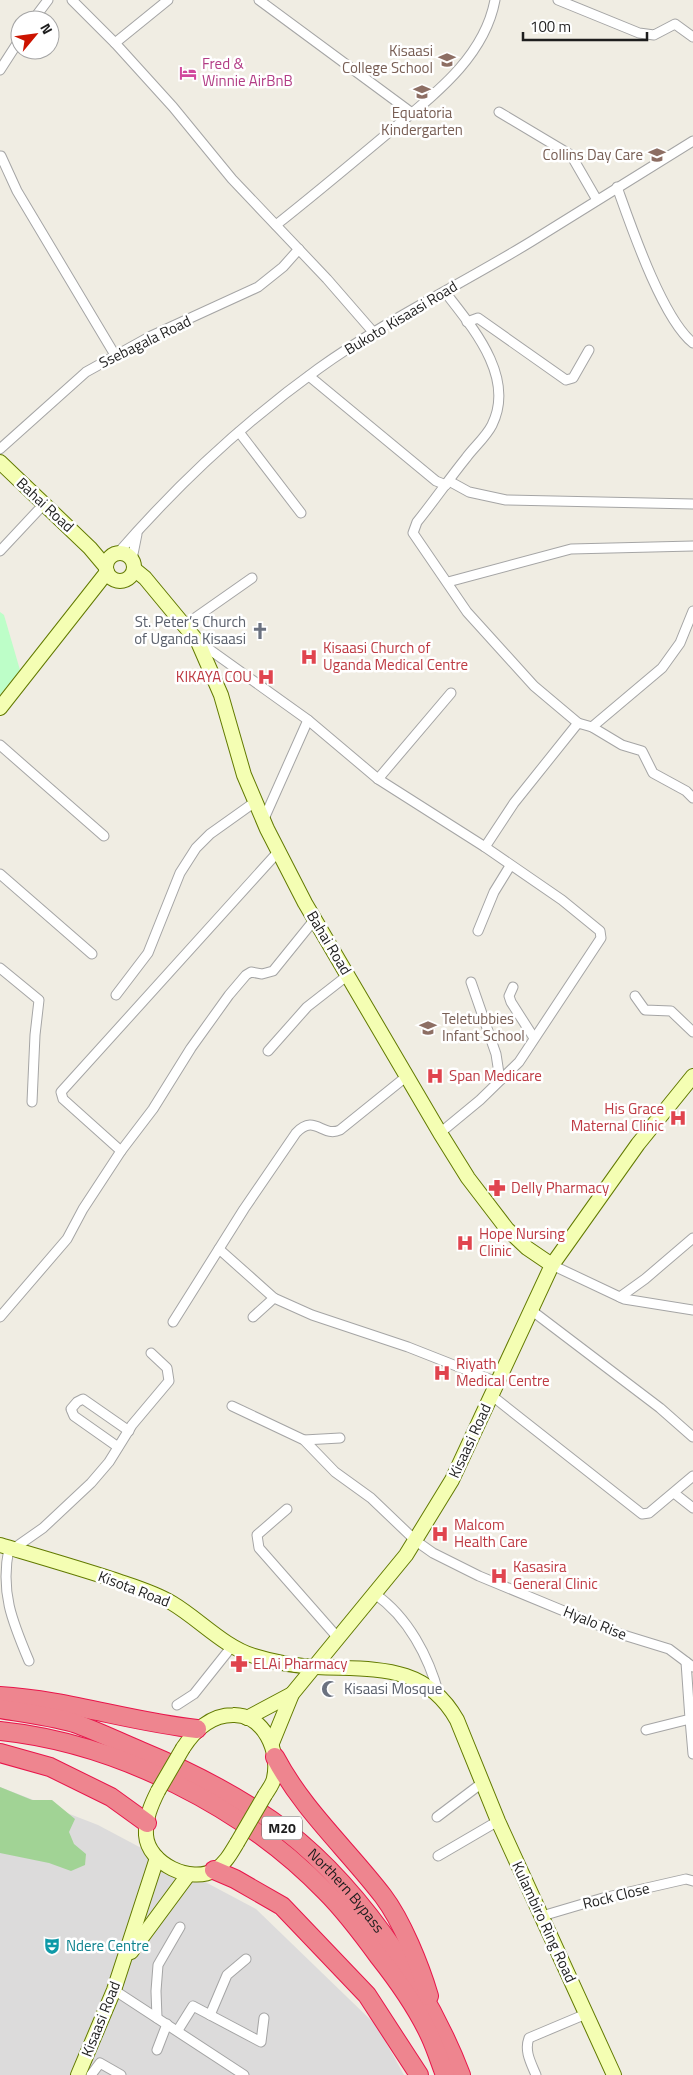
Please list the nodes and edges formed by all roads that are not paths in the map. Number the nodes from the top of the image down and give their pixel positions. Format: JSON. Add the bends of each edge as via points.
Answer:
{"nodes":[{"id":1,"x":72,"y":0,"type":"edge"},
{"id":2,"x":168,"y":0,"type":"edge"},
{"id":3,"x":259,"y":0,"type":"edge"},
{"id":4,"x":495,"y":0,"type":"edge"},
{"id":5,"x":558,"y":0,"type":"edge"},
{"id":6,"x":693,"y":37,"type":"edge"},
{"id":7,"x":115,"y":43,"type":"junction"},
{"id":8,"x":10,"y":54,"type":"edge"},
{"id":9,"x":0,"y":70,"type":"edge"},
{"id":10,"x":499,"y":112,"type":"dead end"},
{"id":11,"x":412,"y":113,"type":"junction"},
{"id":12,"x":693,"y":141,"type":"edge"},
{"id":13,"x":1,"y":156,"type":"edge"},
{"id":14,"x":618,"y":187,"type":"junction"},
{"id":15,"x":597,"y":200,"type":"junction"},
{"id":16,"x":276,"y":225,"type":"junction"},
{"id":17,"x":299,"y":249,"type":"junction"},
{"id":18,"x":445,"y":292,"type":"junction"},
{"id":19,"x":467,"y":322,"type":"junction"},
{"id":20,"x":374,"y":334,"type":"junction"},
{"id":21,"x":693,"y":343,"type":"edge"},
{"id":22,"x":589,"y":350,"type":"dead end"},
{"id":23,"x":115,"y":355,"type":"junction"},
{"id":24,"x":309,"y":376,"type":"junction"},
{"id":25,"x":239,"y":432,"type":"junction"},
{"id":26,"x":0,"y":449,"type":"edge"},
{"id":27,"x":0,"y":462,"type":"edge"},
{"id":28,"x":447,"y":483,"type":"junction"},
{"id":29,"x":44,"y":504,"type":"junction"},
{"id":30,"x":693,"y":504,"type":"edge"},
{"id":31,"x":301,"y":512,"type":"dead end"},
{"id":32,"x":138,"y":534,"type":"junction"},
{"id":33,"x":693,"y":546,"type":"edge"},
{"id":34,"x":90,"y":548,"type":"junction"},
{"id":35,"x":0,"y":551,"type":"edge"},
{"id":36,"x":116,"y":554,"type":"junction"},
{"id":37,"x":120,"y":571,"type":"junction"},
{"id":38,"x":252,"y":578,"type":"dead end"},
{"id":39,"x":448,"y":582,"type":"junction"},
{"id":40,"x":693,"y":611,"type":"edge"},
{"id":41,"x":186,"y":625,"type":"junction"},
{"id":42,"x":198,"y":642,"type":"junction"},
{"id":43,"x":450,"y":693,"type":"dead end"},
{"id":44,"x":0,"y":708,"type":"edge"},
{"id":45,"x":308,"y":720,"type":"junction"},
{"id":46,"x":578,"y":723,"type":"junction"},
{"id":47,"x":592,"y":727,"type":"junction"},
{"id":48,"x":0,"y":745,"type":"edge"},
{"id":49,"x":378,"y":779,"type":"junction"},
{"id":50,"x":693,"y":798,"type":"edge"},
{"id":51,"x":255,"y":802,"type":"junction"},
{"id":52,"x":263,"y":822,"type":"junction"},
{"id":53,"x":104,"y":836,"type":"dead end"},
{"id":54,"x":485,"y":847,"type":"junction"},
{"id":55,"x":278,"y":852,"type":"junction"},
{"id":56,"x":510,"y":866,"type":"junction"},
{"id":57,"x":0,"y":874,"type":"edge"},
{"id":58,"x":315,"y":919,"type":"junction"},
{"id":59,"x":478,"y":930,"type":"dead end"},
{"id":60,"x":92,"y":954,"type":"dead end"},
{"id":61,"x":0,"y":968,"type":"edge"},
{"id":62,"x":348,"y":975,"type":"junction"},
{"id":63,"x":470,"y":982,"type":"dead end"},
{"id":64,"x":513,"y":987,"type":"dead end"},
{"id":65,"x":116,"y":996,"type":"dead end"},
{"id":66,"x":635,"y":996,"type":"dead end"},
{"id":67,"x":693,"y":1032,"type":"edge"},
{"id":68,"x":534,"y":1038,"type":"junction"},
{"id":69,"x":268,"y":1051,"type":"dead end"},
{"id":70,"x":407,"y":1076,"type":"junction"},
{"id":71,"x":693,"y":1076,"type":"edge"},
{"id":72,"x":500,"y":1080,"type":"junction"},
{"id":73,"x":32,"y":1102,"type":"dead end"},
{"id":74,"x":440,"y":1133,"type":"junction"},
{"id":75,"x":121,"y":1151,"type":"junction"},
{"id":76,"x":693,"y":1238,"type":"edge"},
{"id":77,"x":218,"y":1249,"type":"junction"},
{"id":78,"x":552,"y":1265,"type":"junction"},
{"id":79,"x":620,"y":1297,"type":"junction"},
{"id":80,"x":274,"y":1298,"type":"junction"},
{"id":81,"x":531,"y":1310,"type":"junction"},
{"id":82,"x":693,"y":1310,"type":"edge"},
{"id":83,"x":0,"y":1317,"type":"edge"},
{"id":84,"x":254,"y":1317,"type":"dead end"},
{"id":85,"x":173,"y":1322,"type":"dead end"},
{"id":86,"x":151,"y":1353,"type":"dead end"},
{"id":87,"x":494,"y":1388,"type":"junction"},
{"id":88,"x":232,"y":1406,"type":"dead end"},
{"id":89,"x":129,"y":1431,"type":"junction"},
{"id":90,"x":693,"y":1437,"type":"edge"},
{"id":91,"x":340,"y":1438,"type":"dead end"},
{"id":92,"x":304,"y":1440,"type":"junction"},
{"id":93,"x":118,"y":1447,"type":"junction"},
{"id":94,"x":693,"y":1476,"type":"edge"},
{"id":95,"x":674,"y":1493,"type":"junction"},
{"id":96,"x":693,"y":1508,"type":"edge"},
{"id":97,"x":287,"y":1510,"type":"dead end"},
{"id":98,"x":416,"y":1541,"type":"junction"},
{"id":99,"x":8,"y":1547,"type":"edge"},
{"id":100,"x":375,"y":1594,"type":"junction"},
{"id":101,"x":339,"y":1639,"type":"junction"},
{"id":102,"x":233,"y":1645,"type":"junction"},
{"id":103,"x":29,"y":1661,"type":"dead end"},
{"id":104,"x":690,"y":1664,"type":"edge"},
{"id":105,"x":315,"y":1667,"type":"junction"},
{"id":106,"x":292,"y":1694,"type":"junction"},
{"id":107,"x":439,"y":1695,"type":"junction"},
{"id":108,"x":0,"y":1696,"type":"edge"},
{"id":109,"x":177,"y":1705,"type":"dead end"},
{"id":110,"x":0,"y":1709,"type":"edge"},
{"id":111,"x":247,"y":1718,"type":"junction"},
{"id":112,"x":690,"y":1719,"type":"junction"},
{"id":113,"x":197,"y":1729,"type":"junction"},
{"id":114,"x":646,"y":1730,"type":"dead end"},
{"id":115,"x":0,"y":1731,"type":"edge"},
{"id":116,"x":273,"y":1750,"type":"junction"},
{"id":117,"x":0,"y":1753,"type":"edge"},
{"id":118,"x":693,"y":1754,"type":"edge"},
{"id":119,"x":482,"y":1783,"type":"junction"},
{"id":120,"x":437,"y":1817,"type":"dead end"},
{"id":121,"x":498,"y":1821,"type":"junction"},
{"id":122,"x":146,"y":1823,"type":"junction"},
{"id":123,"x":438,"y":1856,"type":"dead end"},
{"id":124,"x":157,"y":1858,"type":"junction"},
{"id":125,"x":214,"y":1870,"type":"junction"},
{"id":126,"x":188,"y":1875,"type":"junction"},
{"id":127,"x":692,"y":1880,"type":"edge"},
{"id":128,"x":542,"y":1916,"type":"junction"},
{"id":129,"x":180,"y":1926,"type":"dead end"},
{"id":130,"x":246,"y":1959,"type":"dead end"},
{"id":131,"x":124,"y":1963,"type":"junction"},
{"id":132,"x":114,"y":1990,"type":"junction"},
{"id":133,"x":586,"y":2014,"type":"junction"},
{"id":134,"x":210,"y":2015,"type":"junction"},
{"id":135,"x":157,"y":2018,"type":"junction"},
{"id":136,"x":264,"y":2018,"type":"dead end"},
{"id":137,"x":437,"y":2023,"type":"junction"},
{"id":138,"x":167,"y":2024,"type":"junction"},
{"id":139,"x":178,"y":2030,"type":"junction"},
{"id":140,"x":157,"y":2050,"type":"dead end"},
{"id":141,"x":78,"y":2075,"type":"edge"},
{"id":142,"x":92,"y":2075,"type":"edge"},
{"id":143,"x":121,"y":2075,"type":"edge"},
{"id":144,"x":244,"y":2075,"type":"edge"},
{"id":145,"x":419,"y":2075,"type":"edge"},
{"id":146,"x":445,"y":2075,"type":"edge"},
{"id":147,"x":462,"y":2075,"type":"edge"},
{"id":148,"x":536,"y":2075,"type":"edge"},
{"id":149,"x":614,"y":2075,"type":"edge"}],
"edges":[{"from":1,"to":7,"type":"street"},
{"from":2,"to":7,"type":"street"},
{"from":3,"to":11,"type":"street"},
{"from":4,"to":11,"type":"street","via":[[493,14],[479,43],[447,82]]},
{"from":5,"to":6,"type":"street","via":[[639,33],[654,34],[675,24]]},
{"from":7,"to":16,"type":"street"},
{"from":8,"to":9,"type":"street"},
{"from":10,"to":15,"type":"street","via":[[572,155]]},
{"from":11,"to":16,"type":"street"},
{"from":12,"to":14,"type":"street","name":"Bukoto Kisaasi Road"},
{"from":13,"to":23,"type":"street","via":[[17,191]]},
{"from":14,"to":15,"type":"street","name":"Bukoto Kisaasi Road"},
{"from":14,"to":21,"type":"street","via":[[632,230],[658,287],[681,330]]},
{"from":15,"to":18,"type":"street","name":"Bukoto Kisaasi Road"},
{"from":16,"to":17,"type":"street"},
{"from":17,"to":20,"type":"street"},
{"from":17,"to":23,"type":"street","name":"Ssebagala Road","via":[[258,287]]},
{"from":18,"to":19,"type":"street"},
{"from":18,"to":20,"type":"street","name":"Bukoto Kisaasi Road"},
{"from":19,"to":22,"type":"street","via":[[478,318],[566,380],[573,378]]},
{"from":19,"to":28,"type":"street","via":[[496,376],[498,402],[491,427]]},
{"from":20,"to":24,"type":"street","name":"Bukoto Kisaasi Road"},
{"from":23,"to":26,"type":"street","name":"Ssebagala Road","via":[[76,380]]},
{"from":24,"to":25,"type":"street","name":"Bukoto Kisaasi Road"},
{"from":24,"to":28,"type":"street","via":[[436,481]]},
{"from":25,"to":31,"type":"street"},
{"from":25,"to":32,"type":"street","name":"Bukoto Kisaasi Road","via":[[177,491]]},
{"from":27,"to":29,"type":"street","name":"Bahai Road"},
{"from":28,"to":30,"type":"street","via":[[469,492],[506,500]]},
{"from":28,"to":39,"type":"street","via":[[417,522],[413,533]]},
{"from":29,"to":34,"type":"street","name":"Bahai Road"},
{"from":29,"to":35,"type":"street"},
{"from":32,"to":36,"type":"street","name":"Bukoto Kisaasi Road"},
{"from":32,"to":37,"type":"street","name":"Bukoto Kisaasi Road"},
{"from":33,"to":39,"type":"street","via":[[571,549]]},
{"from":34,"to":36,"type":"street","name":"Bahai Road"},
{"from":34,"to":37,"type":"street","name":"Bahai Road"},
{"from":36,"to":37,"type":"street","name":"Bahai Road","via":[[124,553]]},
{"from":36,"to":37,"type":"street","via":[[107,562]]},
{"from":37,"to":41,"type":"street","name":"Bahai Road","via":[[145,578]]},
{"from":37,"to":44,"type":"street","name":"Bukoto Kisaasi Road","via":[[90,596]]},
{"from":38,"to":41,"type":"street"},
{"from":39,"to":46,"type":"street","via":[[467,612],[520,671]]},
{"from":40,"to":47,"type":"street","via":[[680,643],[662,668]]},
{"from":41,"to":42,"type":"street","name":"Bahai Road"},
{"from":42,"to":45,"type":"street"},
{"from":42,"to":51,"type":"street","name":"Bahai Road","via":[[221,695],[235,748]]},
{"from":43,"to":49,"type":"street"},
{"from":45,"to":49,"type":"street"},
{"from":45,"to":52,"type":"street"},
{"from":46,"to":47,"type":"street"},
{"from":46,"to":54,"type":"street","via":[[514,803]]},
{"from":47,"to":50,"type":"street","via":[[642,751],[657,777],[686,791]]},
{"from":48,"to":53,"type":"street"},
{"from":49,"to":54,"type":"street"},
{"from":51,"to":52,"type":"street","name":"Bahai Road"},
{"from":51,"to":65,"type":"street","via":[[196,848],[180,873],[148,953]]},
{"from":52,"to":55,"type":"street","name":"Bahai Road"},
{"from":54,"to":56,"type":"street"},
{"from":55,"to":58,"type":"street","name":"Bahai Road"},
{"from":55,"to":75,"type":"street","via":[[61,1092],[63,1100]]},
{"from":56,"to":59,"type":"street","via":[[494,892]]},
{"from":56,"to":68,"type":"street","via":[[562,900],[601,934]]},
{"from":57,"to":60,"type":"street"},
{"from":58,"to":62,"type":"street","name":"Bahai Road"},
{"from":58,"to":75,"type":"street","via":[[273,972],[251,972],[229,995]]},
{"from":61,"to":73,"type":"street","via":[[39,1000],[34,1035]]},
{"from":62,"to":69,"type":"street","via":[[307,1007]]},
{"from":62,"to":70,"type":"street","name":"Bahai Road"},
{"from":63,"to":72,"type":"street","via":[[496,1054]]},
{"from":64,"to":68,"type":"street","via":[[509,996],[511,1002]]},
{"from":66,"to":67,"type":"street","via":[[644,1010],[671,1011]]},
{"from":68,"to":72,"type":"street","via":[[519,1062]]},
{"from":70,"to":74,"type":"street","name":"Bahai Road"},
{"from":70,"to":77,"type":"street","via":[[340,1130],[332,1132],[312,1124],[300,1128]]},
{"from":71,"to":78,"type":"street","name":"Kisaasi Road","via":[[648,1130]]},
{"from":72,"to":74,"type":"street"},
{"from":74,"to":78,"type":"street","name":"Bahai Road","via":[[468,1178],[507,1229]]},
{"from":75,"to":83,"type":"street","via":[[67,1239]]},
{"from":76,"to":79,"type":"street"},
{"from":77,"to":80,"type":"street"},
{"from":77,"to":85,"type":"street"},
{"from":78,"to":79,"type":"street"},
{"from":78,"to":81,"type":"street","name":"Kisaasi Road"},
{"from":79,"to":82,"type":"street"},
{"from":80,"to":84,"type":"street"},
{"from":80,"to":87,"type":"street","via":[[312,1315],[408,1346]]},
{"from":81,"to":87,"type":"street","name":"Kisaasi Road"},
{"from":81,"to":90,"type":"street"},
{"from":86,"to":89,"type":"street","via":[[167,1368],[170,1378]]},
{"from":87,"to":95,"type":"street","via":[[642,1514],[649,1513]]},
{"from":87,"to":98,"type":"street","name":"Kisaasi Road","via":[[452,1480]]},
{"from":88,"to":92,"type":"street"},
{"from":89,"to":93,"type":"street"},
{"from":89,"to":93,"type":"street","via":[[83,1399],[71,1409],[74,1416]]},
{"from":91,"to":92,"type":"street"},
{"from":92,"to":98,"type":"street","name":"Hyalo Rise","via":[[335,1472],[383,1508]]},
{"from":93,"to":99,"type":"street","via":[[77,1498],[43,1528]]},
{"from":94,"to":95,"type":"street"},
{"from":95,"to":96,"type":"street"},
{"from":97,"to":101,"type":"street","via":[[257,1535],[259,1548]]},
{"from":98,"to":100,"type":"street","name":"Kisaasi Road"},
{"from":98,"to":104,"type":"street","name":"Hyalo Rise","via":[[432,1553],[479,1576],[617,1633],[669,1649]]},
{"from":99,"to":102,"type":"street","name":"Kisota Road","via":[[130,1585],[171,1602]]},
{"from":99,"to":103,"type":"street","via":[[4,1566],[8,1606]]},
{"from":100,"to":101,"type":"street","name":"Kisaasi Road"},
{"from":100,"to":107,"type":"street","via":[[392,1606],[412,1635],[431,1666]]},
{"from":101,"to":105,"type":"street","name":"Kisaasi Road"},
{"from":102,"to":105,"type":"street","name":"Kisota Road","via":[[255,1656]]},
{"from":102,"to":109,"type":"street","via":[[194,1694]]},
{"from":104,"to":112,"type":"street"},
{"from":105,"to":106,"type":"street","name":"Kisaasi Road"},
{"from":105,"to":107,"type":"street","name":"Kisota Road","via":[[354,1668],[410,1676]]},
{"from":106,"to":111,"type":"street"},
{"from":106,"to":116,"type":"street"},
{"from":107,"to":119,"type":"street","name":"Kulambiro Ring Road","via":[[457,1720]]},
{"from":108,"to":113,"type":"highway","via":[[30,1698],[161,1725]]},
{"from":110,"to":137,"type":"highway","name":"Northern Bypass","number":"M20","via":[[74,1724],[159,1758],[225,1790],[272,1821],[306,1848],[359,1904],[396,1955]]},
{"from":111,"to":113,"type":"street","via":[[234,1714]]},
{"from":111,"to":116,"type":"street","via":[[267,1734]]},
{"from":112,"to":114,"type":"street"},
{"from":112,"to":118,"type":"street"},
{"from":113,"to":122,"type":"street","bridge":true,"via":[[158,1792]]},
{"from":115,"to":146,"type":"highway","name":"Northern Bypass","number":"M20","via":[[31,1734],[113,1757],[180,1785],[236,1818],[326,1892],[402,1986],[430,2035]]},
{"from":116,"to":125,"type":"street","bridge":true,"via":[[274,1778],[237,1843],[225,1861]]},
{"from":116,"to":137,"type":"highway","via":[[289,1784],[384,1897],[419,1964]]},
{"from":117,"to":122,"type":"highway","via":[[59,1771],[111,1797]]},
{"from":119,"to":120,"type":"street"},
{"from":119,"to":121,"type":"street","name":"Kulambiro Ring Road"},
{"from":121,"to":123,"type":"street"},
{"from":121,"to":128,"type":"street","name":"Kulambiro Ring Road"},
{"from":122,"to":124,"type":"street","via":[[146,1837]]},
{"from":124,"to":126,"type":"street"},
{"from":124,"to":131,"type":"street","name":"Kisaasi Road"},
{"from":125,"to":126,"type":"street"},
{"from":125,"to":145,"type":"highway","via":[[282,1906],[367,1995]]},
{"from":126,"to":131,"type":"street","name":"Kisaasi Road"},
{"from":127,"to":128,"type":"street","name":"Rock Close","via":[[603,1898]]},
{"from":128,"to":133,"type":"street","name":"Kulambiro Ring Road"},
{"from":129,"to":135,"type":"street","via":[[158,1965]]},
{"from":130,"to":134,"type":"street","via":[[227,1975]]},
{"from":131,"to":132,"type":"street","name":"Kisaasi Road"},
{"from":132,"to":135,"type":"street"},
{"from":132,"to":141,"type":"street","name":"Kisaasi Road"},
{"from":133,"to":148,"type":"street","via":[[529,2038],[527,2053]]},
{"from":133,"to":149,"type":"street","name":"Kulambiro Ring Road"},
{"from":134,"to":136,"type":"street","via":[[261,2042]]},
{"from":134,"to":139,"type":"street","via":[[193,2006]]},
{"from":135,"to":138,"type":"street"},
{"from":137,"to":147,"type":"highway","name":"Northern Bypass","number":"M20"},
{"from":138,"to":139,"type":"street"},
{"from":138,"to":140,"type":"street"},
{"from":139,"to":144,"type":"street"},
{"from":142,"to":143,"type":"street","via":[[100,2063]]}]}
